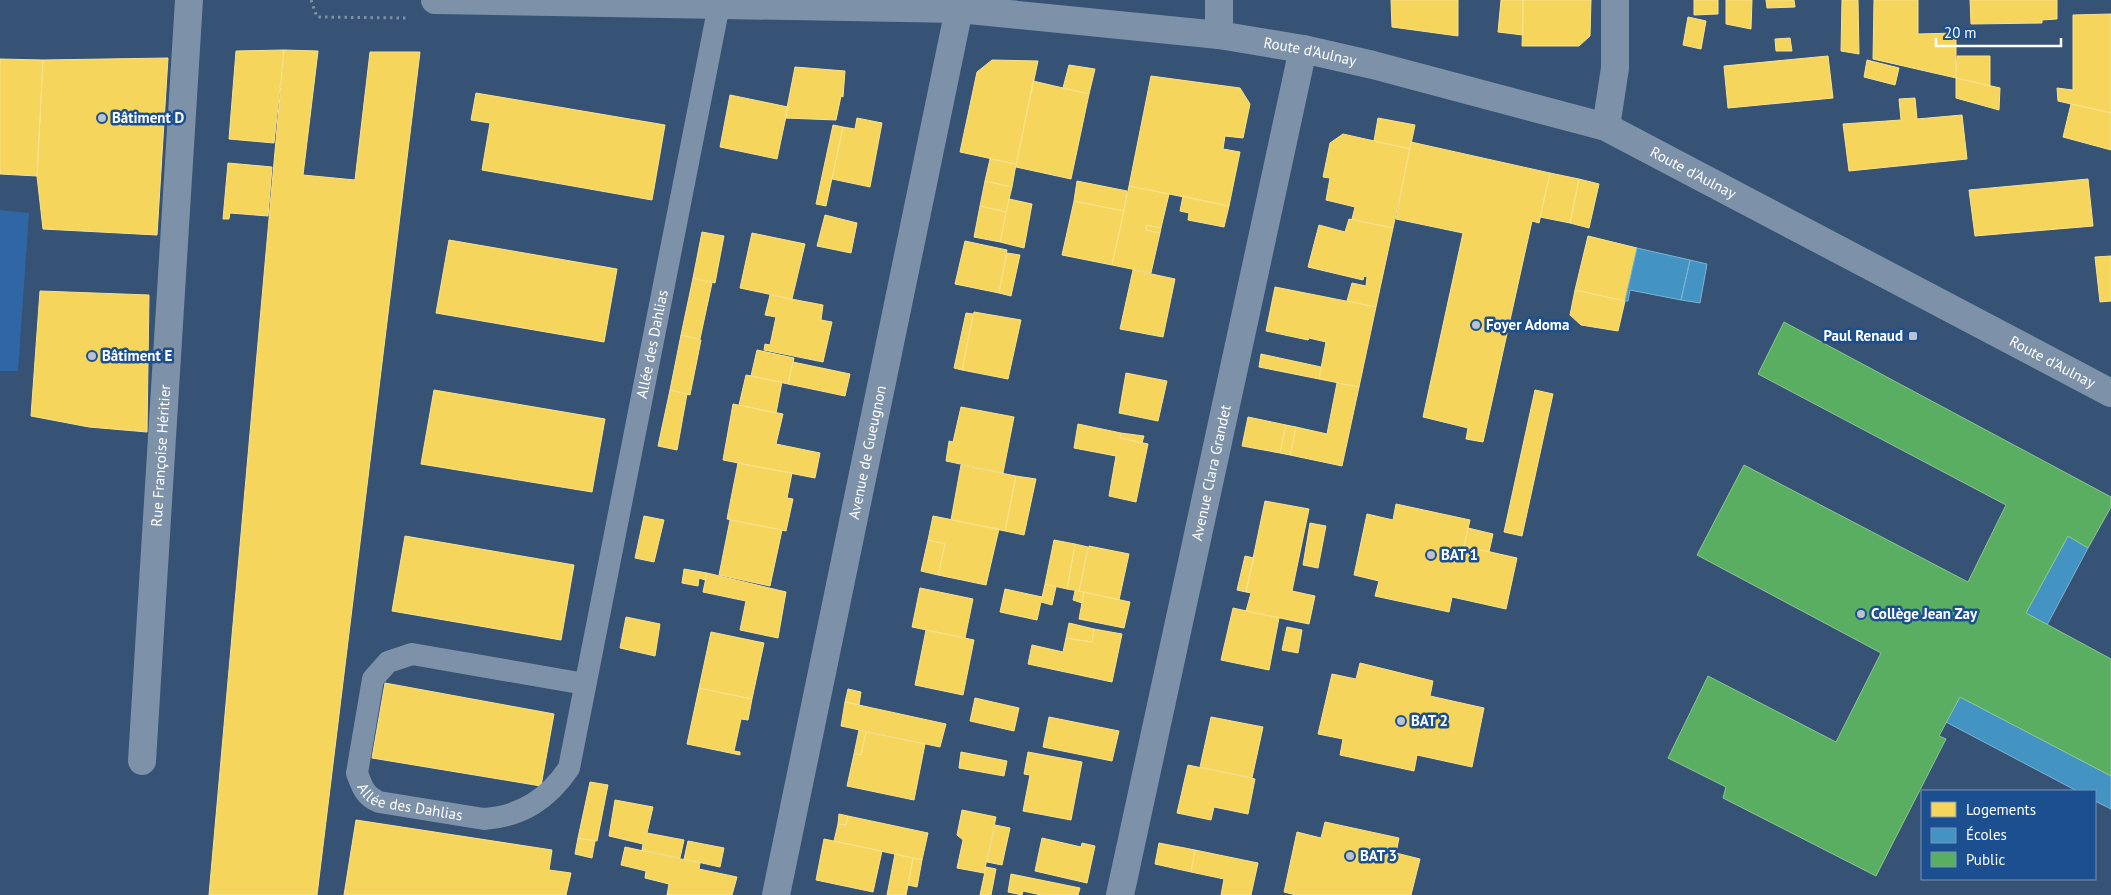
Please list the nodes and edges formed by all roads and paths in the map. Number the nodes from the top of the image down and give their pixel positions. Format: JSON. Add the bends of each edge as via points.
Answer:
{"nodes":[{"id":1,"x":189,"y":0,"type":"edge"},
{"id":2,"x":311,"y":0,"type":"edge"},
{"id":3,"x":435,"y":0,"type":"edge"},
{"id":4,"x":1219,"y":0,"type":"edge"},
{"id":5,"x":1615,"y":0,"type":"edge"},
{"id":6,"x":784,"y":3,"type":"edge"},
{"id":7,"x":719,"y":5,"type":"junction"},
{"id":8,"x":959,"y":9,"type":"junction"},
{"id":9,"x":407,"y":18,"type":"dead end"},
{"id":10,"x":1219,"y":35,"type":"junction"},
{"id":11,"x":1303,"y":49,"type":"junction"},
{"id":12,"x":1606,"y":127,"type":"junction"},
{"id":13,"x":2111,"y":393,"type":"edge"},
{"id":14,"x":585,"y":684,"type":"junction"},
{"id":15,"x":142,"y":761,"type":"dead end"},
{"id":16,"x":776,"y":895,"type":"edge"},
{"id":17,"x":1120,"y":895,"type":"edge"}],
"edges":[{"from":1,"to":15,"type":"street","name":"Rue Françoise Héritier"},
{"from":2,"to":9,"type":"path","via":[[317,17]]},
{"from":3,"to":7,"type":"street","name":"Route d'Aulnay"},
{"from":4,"to":10,"type":"street"},
{"from":5,"to":12,"type":"street","via":[[1614,68]]},
{"from":6,"to":7,"type":"street","name":"Route d'Aulnay"},
{"from":6,"to":8,"type":"street","name":"Route d'Aulnay"},
{"from":7,"to":14,"type":"lane","name":"Allée des Dahlias"},
{"from":8,"to":10,"type":"street","name":"Route d'Aulnay"},
{"from":8,"to":16,"type":"street","name":"Avenue de Gueugnon"},
{"from":10,"to":11,"type":"street","name":"Route d'Aulnay"},
{"from":11,"to":12,"type":"street","name":"Route d'Aulnay"},
{"from":11,"to":17,"type":"street","name":"Avenue Clara Grandet"},
{"from":12,"to":13,"type":"street","name":"Route d'Aulnay"},
{"from":14,"to":14,"type":"lane","name":"Allée des Dahlias","via":[[412,654],[388,662],[373,679],[358,773],[362,786],[370,798],[379,802],[484,819],[517,813],[557,786],[569,768]]}]}
